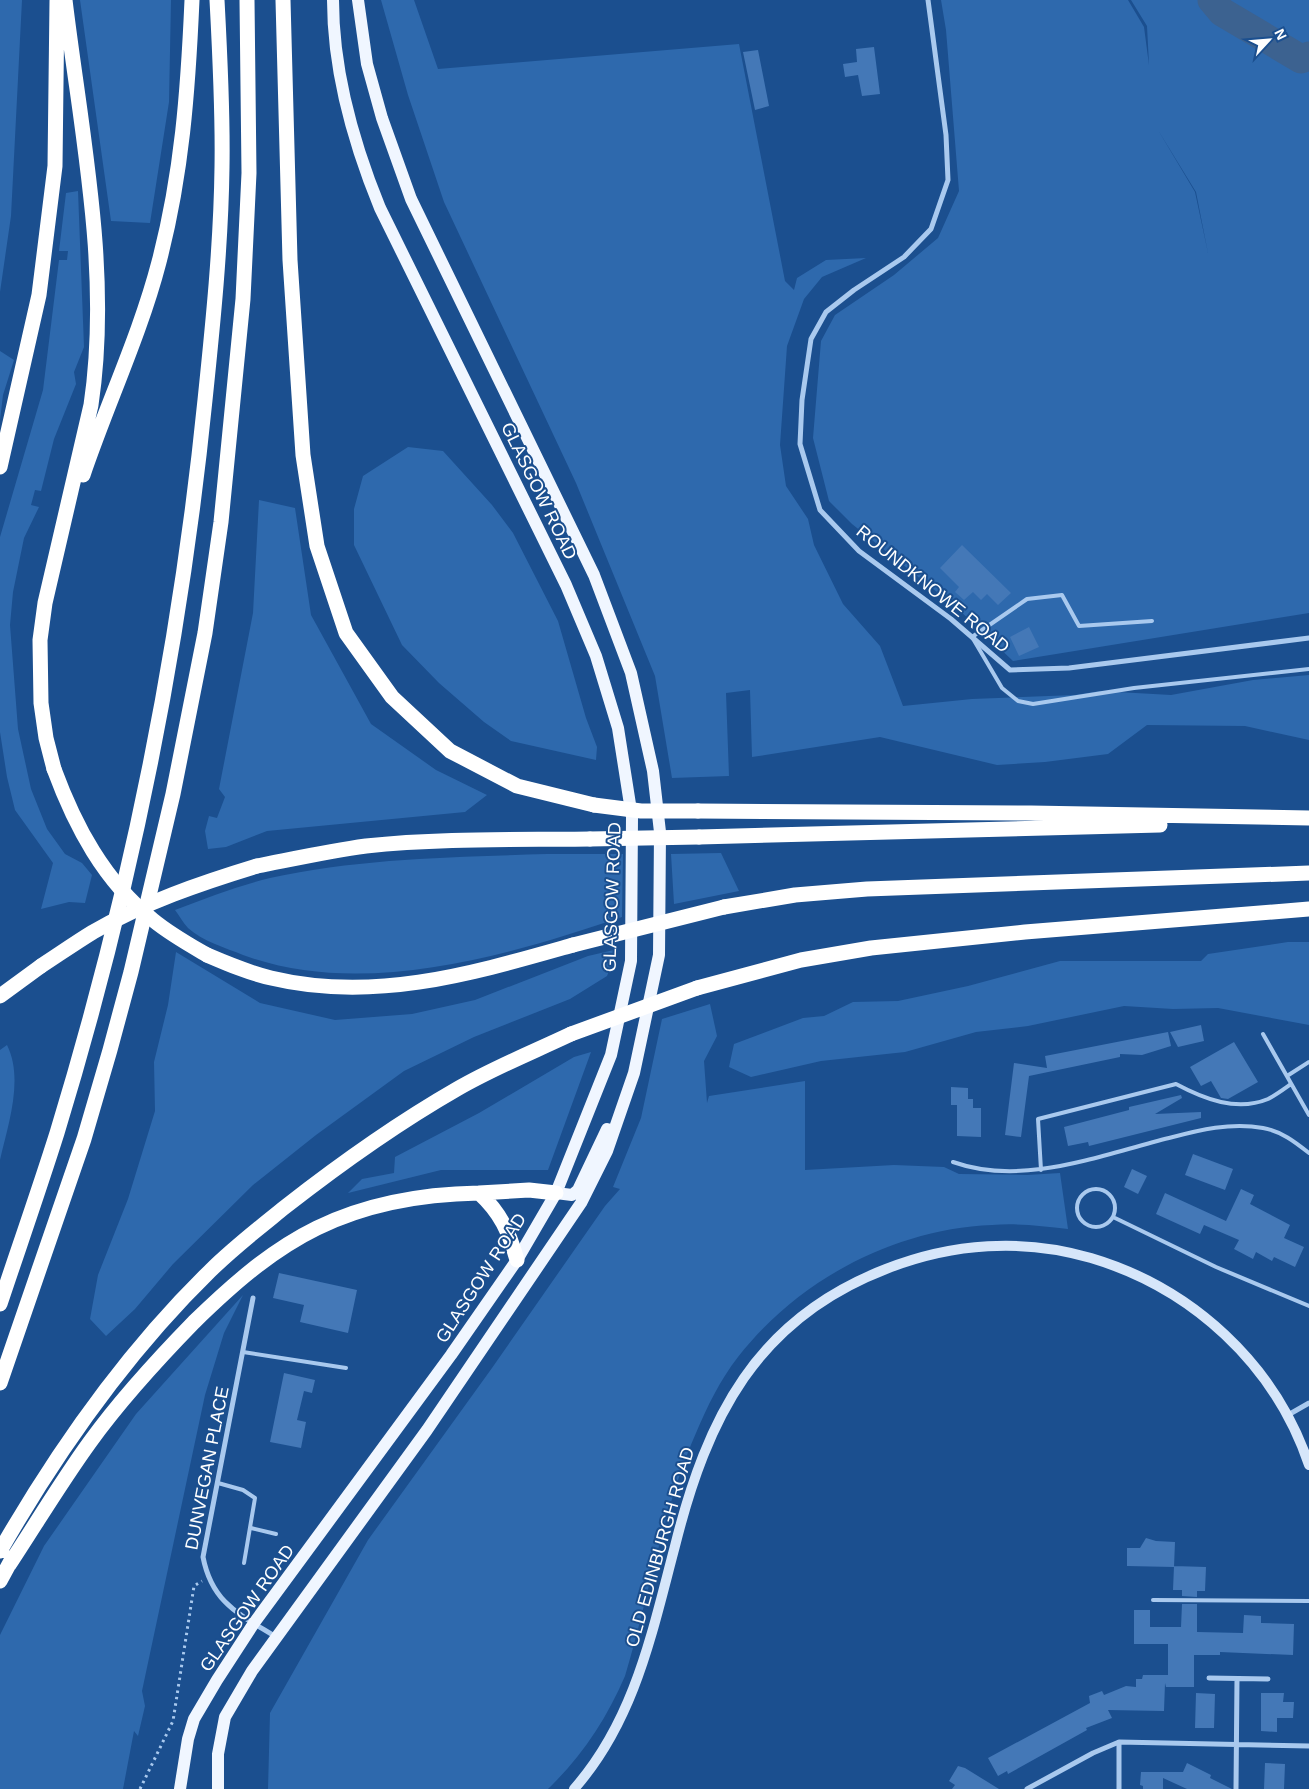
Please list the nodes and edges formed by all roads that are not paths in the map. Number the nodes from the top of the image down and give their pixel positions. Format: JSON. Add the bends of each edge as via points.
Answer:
{"nodes":[{"id":1,"x":57,"y":0,"type":"edge"},
{"id":2,"x":65,"y":0,"type":"edge"},
{"id":3,"x":192,"y":0,"type":"edge"},
{"id":4,"x":217,"y":0,"type":"edge"},
{"id":5,"x":246,"y":0,"type":"edge"},
{"id":6,"x":283,"y":0,"type":"edge"},
{"id":7,"x":333,"y":0,"type":"edge"},
{"id":8,"x":358,"y":0,"type":"edge"},
{"id":9,"x":928,"y":0,"type":"edge"},
{"id":10,"x":0,"y":467,"type":"edge"},
{"id":11,"x":58,"y":548,"type":"junction"},
{"id":12,"x":1152,"y":621,"type":"dead end"},
{"id":13,"x":972,"y":637,"type":"junction"},
{"id":14,"x":1309,"y":638,"type":"edge"},
{"id":15,"x":1309,"y":669,"type":"edge"},
{"id":16,"x":1309,"y":820,"type":"edge"},
{"id":17,"x":1309,"y":873,"type":"edge"},
{"id":18,"x":1309,"y":909,"type":"edge"},
{"id":19,"x":0,"y":996,"type":"edge"},
{"id":20,"x":1263,"y":1034,"type":"dead end"},
{"id":21,"x":1309,"y":1062,"type":"edge"},
{"id":22,"x":634,"y":1073,"type":"junction"},
{"id":23,"x":1287,"y":1076,"type":"junction"},
{"id":24,"x":1291,"y":1084,"type":"junction"},
{"id":25,"x":1309,"y":1115,"type":"edge"},
{"id":26,"x":1309,"y":1153,"type":"edge"},
{"id":27,"x":953,"y":1162,"type":"dead end"},
{"id":28,"x":1041,"y":1170,"type":"junction"},
{"id":29,"x":309,"y":1188,"type":"junction"},
{"id":30,"x":479,"y":1193,"type":"junction"},
{"id":31,"x":556,"y":1193,"type":"junction"},
{"id":32,"x":1113,"y":1217,"type":"junction"},
{"id":33,"x":517,"y":1260,"type":"junction"},
{"id":34,"x":253,"y":1298,"type":"dead end"},
{"id":35,"x":0,"y":1304,"type":"edge"},
{"id":36,"x":1309,"y":1306,"type":"edge"},
{"id":37,"x":243,"y":1352,"type":"junction"},
{"id":38,"x":346,"y":1368,"type":"dead end"},
{"id":39,"x":0,"y":1383,"type":"edge"},
{"id":40,"x":1309,"y":1403,"type":"edge"},
{"id":41,"x":1288,"y":1415,"type":"junction"},
{"id":42,"x":1309,"y":1465,"type":"edge"},
{"id":43,"x":218,"y":1483,"type":"junction"},
{"id":44,"x":251,"y":1528,"type":"junction"},
{"id":45,"x":276,"y":1534,"type":"dead end"},
{"id":46,"x":0,"y":1551,"type":"edge"},
{"id":47,"x":244,"y":1563,"type":"dead end"},
{"id":48,"x":9,"y":1565,"type":"junction"},
{"id":49,"x":0,"y":1581,"type":"edge"},
{"id":50,"x":1153,"y":1600,"type":"dead end"},
{"id":51,"x":1309,"y":1601,"type":"edge"},
{"id":52,"x":254,"y":1623,"type":"junction"},
{"id":53,"x":276,"y":1638,"type":"junction"},
{"id":54,"x":1209,"y":1678,"type":"dead end"},
{"id":55,"x":1237,"y":1679,"type":"junction"},
{"id":56,"x":1268,"y":1679,"type":"dead end"},
{"id":57,"x":1119,"y":1742,"type":"junction"},
{"id":58,"x":1237,"y":1746,"type":"junction"},
{"id":59,"x":1309,"y":1746,"type":"edge"},
{"id":60,"x":180,"y":1789,"type":"edge"},
{"id":61,"x":218,"y":1789,"type":"edge"},
{"id":62,"x":574,"y":1789,"type":"edge"},
{"id":63,"x":1028,"y":1789,"type":"edge"},
{"id":64,"x":1119,"y":1789,"type":"edge"},
{"id":65,"x":1236,"y":1789,"type":"edge"}],
"edges":[{"from":1,"to":10,"type":"highway","via":[[54,166],[40,295]]},
{"from":2,"to":11,"type":"highway","via":[[93,219],[97,330],[91,405]]},
{"from":3,"to":11,"type":"highway","via":[[183,141],[159,262],[145,310]]},
{"from":4,"to":35,"type":"highway","via":[[222,167],[218,254],[192,520],[176,623],[134,841],[90,1014],[57,1133]]},
{"from":5,"to":39,"type":"highway","via":[[249,173],[243,299],[221,522],[205,633],[174,794],[112,1041],[84,1139]]},
{"from":6,"to":16,"type":"highway","bridge":true,"via":[[290,260],[303,455],[317,546],[346,633],[392,698],[450,751],[517,786],[594,805],[641,811],[1031,813]]},
{"from":7,"to":31,"type":"main road","name":"GLASGOW ROAD","via":[[340,77],[366,174],[583,623],[608,694],[624,762],[632,817],[631,961],[611,1055]]},
{"from":8,"to":22,"type":"main road","name":"GLASGOW ROAD","via":[[367,64],[398,167],[446,273],[594,575],[631,672],[653,771],[660,832],[659,955]]},
{"from":9,"to":13,"type":"street","name":"ROUNDKNOWE ROAD","via":[[946,135],[948,180],[931,229],[904,257],[826,312],[811,339],[802,400],[800,444],[820,510],[859,550]]},
{"from":11,"to":17,"type":"highway","bridge":true,"via":[[45,604],[40,664],[42,711],[54,769],[78,826],[110,875],[151,919],[207,956],[270,978],[321,987],[362,988],[434,981],[724,907],[795,895],[867,888]]},
{"from":12,"to":13,"type":"lane","via":[[1079,626],[1062,596],[1027,599]]},
{"from":13,"to":14,"type":"street","name":"ROUNDKNOWE ROAD","via":[[1010,670],[1070,668]]},
{"from":13,"to":15,"type":"lane","via":[[1002,688],[1018,701],[1034,704],[1134,688]]},
{"from":16,"to":19,"type":"highway","bridge":true,"via":[[366,846],[258,866],[186,890],[94,932]]},
{"from":18,"to":29,"type":"highway","bridge":true,"via":[[871,948],[801,960],[697,988],[570,1034],[458,1088],[362,1149]]},
{"from":20,"to":23,"type":"lane"},
{"from":21,"to":23,"type":"lane"},
{"from":22,"to":31,"type":"main road","via":[[578,1190],[572,1195]]},
{"from":22,"to":53,"type":"main road","name":"GLASGOW ROAD","via":[[607,1151],[582,1203],[427,1430]]},
{"from":23,"to":24,"type":"lane"},
{"from":24,"to":25,"type":"lane"},
{"from":24,"to":28,"type":"lane","via":[[1268,1099],[1230,1105],[1194,1094],[1176,1084],[1038,1119]]},
{"from":26,"to":28,"type":"lane","via":[[1290,1138],[1263,1128],[1236,1126],[1205,1128]]},
{"from":27,"to":28,"type":"lane","via":[[986,1170]]},
{"from":29,"to":46,"type":"highway","via":[[235,1247],[165,1318],[71,1436]]},
{"from":29,"to":48,"type":"highway","via":[[205,1287],[160,1335],[62,1467]]},
{"from":30,"to":31,"type":"highway","via":[[529,1190]]},
{"from":30,"to":33,"type":"highway","via":[[504,1220]]},
{"from":30,"to":48,"type":"highway","via":[[417,1196],[363,1210],[317,1228],[250,1270],[213,1303],[128,1394],[91,1441]]},
{"from":31,"to":33,"type":"main road","name":"GLASGOW ROAD"},
{"from":32,"to":32,"type":"lane","via":[[1114,1201],[1105,1191],[1092,1189],[1079,1200],[1078,1214],[1089,1226],[1100,1227]]},
{"from":32,"to":36,"type":"lane","via":[[1216,1267]]},
{"from":33,"to":52,"type":"main road","name":"GLASGOW ROAD"},
{"from":34,"to":37,"type":"street","name":"DUNVEGAN PLACE"},
{"from":37,"to":38,"type":"lane"},
{"from":37,"to":43,"type":"street","name":"DUNVEGAN PLACE"},
{"from":40,"to":41,"type":"street"},
{"from":41,"to":42,"type":"main road","name":"OLD EDINBURGH ROAD"},
{"from":41,"to":62,"type":"main road","name":"OLD EDINBURGH ROAD","via":[[1248,1356],[1216,1326],[1165,1289],[1106,1263],[1037,1247],[964,1248],[895,1265],[853,1283],[817,1305],[774,1341],[730,1398],[699,1462],[680,1523],[664,1594],[634,1688],[611,1740]]},
{"from":43,"to":44,"type":"lane","via":[[243,1490],[255,1498]]},
{"from":43,"to":52,"type":"street","name":"DUNVEGAN PLACE","via":[[203,1557],[207,1578],[222,1600]]},
{"from":44,"to":45,"type":"lane"},
{"from":44,"to":47,"type":"lane"},
{"from":48,"to":49,"type":"highway"},
{"from":50,"to":51,"type":"lane"},
{"from":52,"to":53,"type":"street","name":"DUNVEGAN PLACE"},
{"from":52,"to":60,"type":"main road","name":"GLASGOW ROAD","via":[[194,1719]]},
{"from":53,"to":61,"type":"main road","name":"GLASGOW ROAD","via":[[225,1717],[218,1754]]},
{"from":54,"to":55,"type":"street"},
{"from":55,"to":56,"type":"street"},
{"from":55,"to":58,"type":"street"},
{"from":57,"to":58,"type":"street"},
{"from":57,"to":63,"type":"street"},
{"from":57,"to":64,"type":"street"},
{"from":58,"to":59,"type":"street"},
{"from":58,"to":65,"type":"street"}]}
